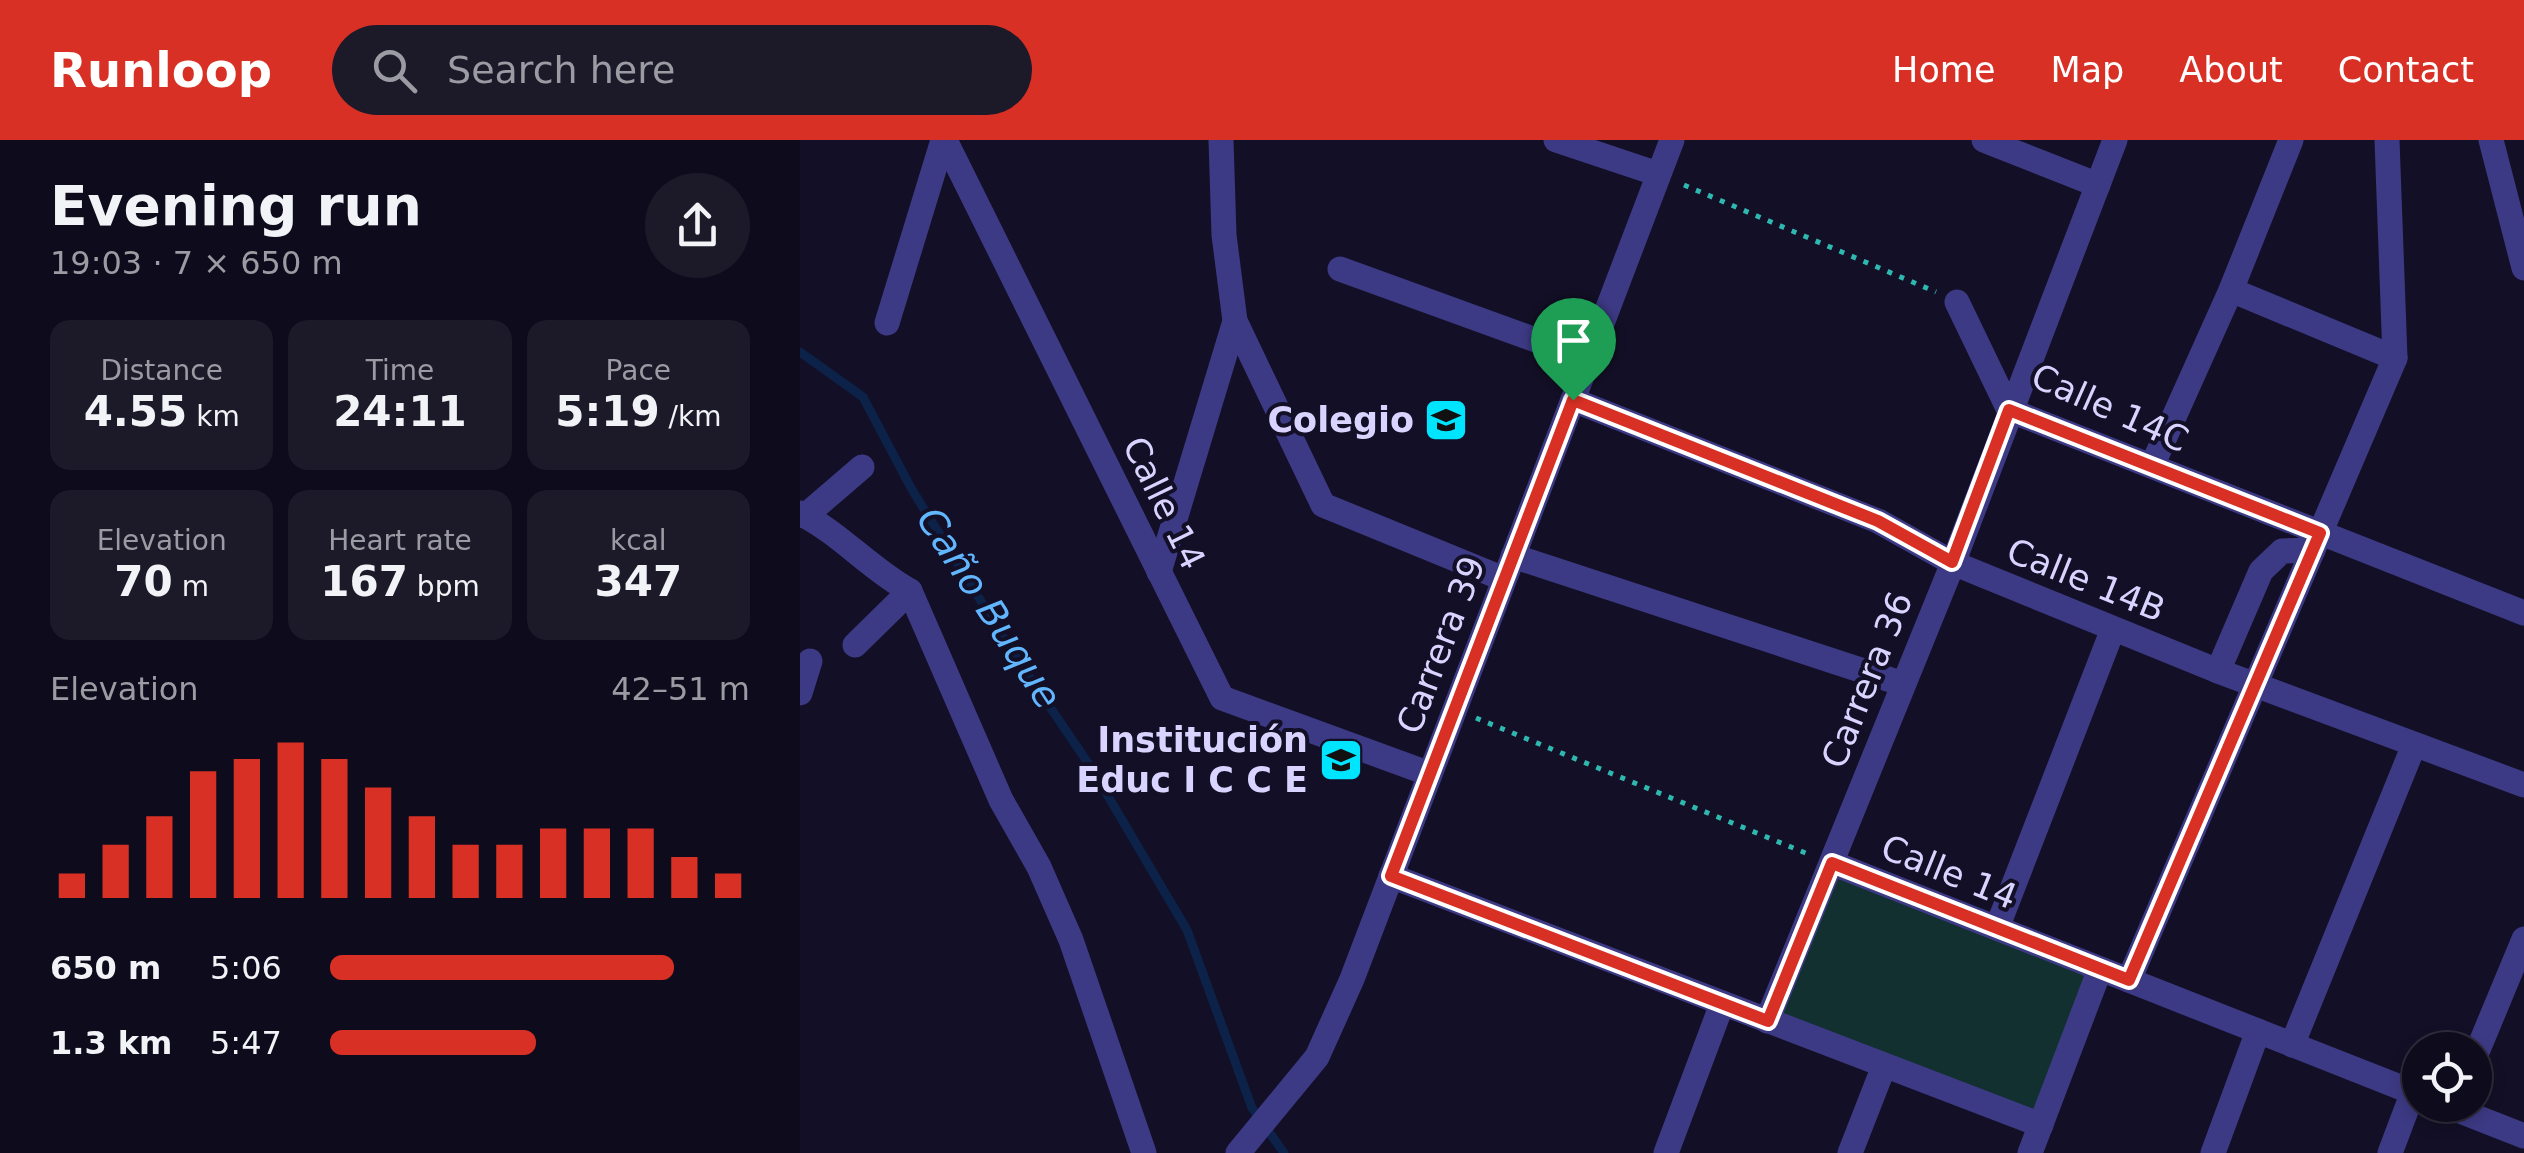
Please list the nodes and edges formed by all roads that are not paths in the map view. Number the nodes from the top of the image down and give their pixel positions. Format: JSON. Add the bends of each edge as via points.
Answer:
{"nodes":[{"id":1,"x":944,"y":140,"type":"edge"},
{"id":2,"x":1220,"y":140,"type":"edge"},
{"id":3,"x":1556,"y":140,"type":"edge"},
{"id":4,"x":1672,"y":140,"type":"edge"},
{"id":5,"x":1984,"y":140,"type":"edge"},
{"id":6,"x":2115,"y":140,"type":"edge"},
{"id":7,"x":2291,"y":140,"type":"edge"},
{"id":8,"x":2387,"y":140,"type":"edge"},
{"id":9,"x":2491,"y":140,"type":"edge"},
{"id":10,"x":1658,"y":174,"type":"junction"},
{"id":11,"x":2098,"y":185,"type":"junction"},
{"id":12,"x":1340,"y":268,"type":"dead end"},
{"id":13,"x":2524,"y":268,"type":"edge"},
{"id":14,"x":2231,"y":290,"type":"junction"},
{"id":15,"x":1957,"y":302,"type":"road end"},
{"id":16,"x":1236,"y":320,"type":"junction"},
{"id":17,"x":887,"y":323,"type":"dead end"},
{"id":18,"x":2395,"y":358,"type":"junction"},
{"id":19,"x":1588,"y":359,"type":"junction"},
{"id":20,"x":1573,"y":400,"type":"junction"},
{"id":21,"x":2009,"y":410,"type":"junction"},
{"id":22,"x":2152,"y":466,"type":"junction"},
{"id":23,"x":862,"y":467,"type":"dead end"},
{"id":24,"x":803,"y":514,"type":"edge"},
{"id":25,"x":2316,"y":541,"type":"junction"},
{"id":26,"x":1952,"y":562,"type":"junction"},
{"id":27,"x":1508,"y":567,"type":"junction"},
{"id":28,"x":1159,"y":572,"type":"junction"},
{"id":29,"x":910,"y":591,"type":"junction"},
{"id":30,"x":2524,"y":614,"type":"edge"},
{"id":31,"x":2113,"y":629,"type":"junction"},
{"id":32,"x":855,"y":645,"type":"dead end"},
{"id":33,"x":810,"y":662,"type":"dead end"},
{"id":34,"x":2218,"y":671,"type":"junction"},
{"id":35,"x":1903,"y":684,"type":"junction"},
{"id":36,"x":2257,"y":685,"type":"junction"},
{"id":37,"x":800,"y":693,"type":"edge"},
{"id":38,"x":2414,"y":745,"type":"junction"},
{"id":39,"x":1430,"y":774,"type":"junction"},
{"id":40,"x":2524,"y":785,"type":"edge"},
{"id":41,"x":1832,"y":863,"type":"junction"},
{"id":42,"x":1391,"y":876,"type":"junction"},
{"id":43,"x":1997,"y":928,"type":"junction"},
{"id":44,"x":2524,"y":939,"type":"edge"},
{"id":45,"x":2100,"y":969,"type":"junction"},
{"id":46,"x":2129,"y":980,"type":"junction"},
{"id":47,"x":1722,"y":1004,"type":"junction"},
{"id":48,"x":1768,"y":1021,"type":"junction"},
{"id":49,"x":2258,"y":1032,"type":"junction"},
{"id":50,"x":2485,"y":1032,"type":"edge"},
{"id":51,"x":2292,"y":1045,"type":"junction"},
{"id":52,"x":1884,"y":1066,"type":"junction"},
{"id":53,"x":2402,"y":1088,"type":"edge"},
{"id":54,"x":2404,"y":1122,"type":"edge"},
{"id":55,"x":2490,"y":1122,"type":"edge"},
{"id":56,"x":2041,"y":1125,"type":"junction"},
{"id":57,"x":2524,"y":1136,"type":"edge"},
{"id":58,"x":1239,"y":1151,"type":"edge"},
{"id":59,"x":1144,"y":1153,"type":"edge"},
{"id":60,"x":1666,"y":1153,"type":"edge"},
{"id":61,"x":1850,"y":1153,"type":"edge"},
{"id":62,"x":2030,"y":1153,"type":"edge"},
{"id":63,"x":2213,"y":1153,"type":"edge"},
{"id":64,"x":2390,"y":1153,"type":"edge"}],
"edges":[{"from":1,"to":17,"type":"street"},
{"from":1,"to":28,"type":"street","name":"Calle 14"},
{"from":2,"to":16,"type":"street"},
{"from":3,"to":10,"type":"street"},
{"from":4,"to":10,"type":"street","name":"Carrera 39"},
{"from":5,"to":11,"type":"street"},
{"from":6,"to":11,"type":"street","name":"Carrera 36"},
{"from":7,"to":14,"type":"street"},
{"from":8,"to":18,"type":"street"},
{"from":9,"to":13,"type":"street"},
{"from":10,"to":19,"type":"street","name":"Carrera 39"},
{"from":11,"to":21,"type":"street","name":"Carrera 36"},
{"from":12,"to":19,"type":"street"},
{"from":14,"to":18,"type":"street"},
{"from":14,"to":22,"type":"street"},
{"from":15,"to":21,"type":"street","name":"Calle 14C"},
{"from":16,"to":27,"type":"street","via":[[1323,506]]},
{"from":16,"to":28,"type":"street"},
{"from":18,"to":25,"type":"street"},
{"from":19,"to":20,"type":"street","name":"Carrera 39"},
{"from":20,"to":26,"type":"street","name":"Calle 14B","via":[[1878,521]]},
{"from":20,"to":27,"type":"street","name":"Carrera 39"},
{"from":21,"to":22,"type":"street","name":"Calle 14C"},
{"from":21,"to":26,"type":"street","name":"Carrera 36"},
{"from":22,"to":25,"type":"street","name":"Calle 14C"},
{"from":23,"to":24,"type":"street"},
{"from":24,"to":29,"type":"street"},
{"from":25,"to":30,"type":"street","name":"Calle 14C"},
{"from":25,"to":34,"type":"street","via":[[2282,551],[2260,571]]},
{"from":25,"to":36,"type":"street"},
{"from":26,"to":31,"type":"street","name":"Calle 14B"},
{"from":26,"to":35,"type":"street","name":"Carrera 36"},
{"from":27,"to":35,"type":"street"},
{"from":27,"to":39,"type":"street","name":"Carrera 39"},
{"from":28,"to":39,"type":"street","name":"Calle 14","via":[[1222,698]]},
{"from":29,"to":32,"type":"street"},
{"from":29,"to":59,"type":"street","via":[[942,673],[1071,940]]},
{"from":31,"to":34,"type":"street","name":"Calle 14B"},
{"from":31,"to":43,"type":"street"},
{"from":33,"to":37,"type":"street"},
{"from":34,"to":36,"type":"street","name":"Calle 14B"},
{"from":35,"to":41,"type":"street","name":"Carrera 36"},
{"from":36,"to":38,"type":"street","name":"Calle 14B"},
{"from":36,"to":46,"type":"street"},
{"from":38,"to":40,"type":"street","name":"Calle 14B"},
{"from":38,"to":51,"type":"street"},
{"from":39,"to":42,"type":"street","name":"Carrera 39"},
{"from":41,"to":43,"type":"street","name":"Calle 14"},
{"from":41,"to":48,"type":"street","name":"Carrera 36"},
{"from":42,"to":47,"type":"street"},
{"from":42,"to":58,"type":"street","name":"Carrera 39","via":[[1316,1057]]},
{"from":43,"to":45,"type":"street","name":"Calle 14"},
{"from":44,"to":50,"type":"street"},
{"from":45,"to":46,"type":"street","name":"Calle 14"},
{"from":45,"to":56,"type":"street"},
{"from":46,"to":49,"type":"street","name":"Calle 14"},
{"from":47,"to":48,"type":"street"},
{"from":47,"to":60,"type":"street"},
{"from":48,"to":52,"type":"street"},
{"from":49,"to":51,"type":"street","name":"Calle 14"},
{"from":49,"to":63,"type":"street"},
{"from":51,"to":53,"type":"street","name":"Calle 14"},
{"from":52,"to":56,"type":"street"},
{"from":52,"to":61,"type":"street"},
{"from":54,"to":64,"type":"street"},
{"from":55,"to":57,"type":"street"},
{"from":56,"to":62,"type":"street"}]}
